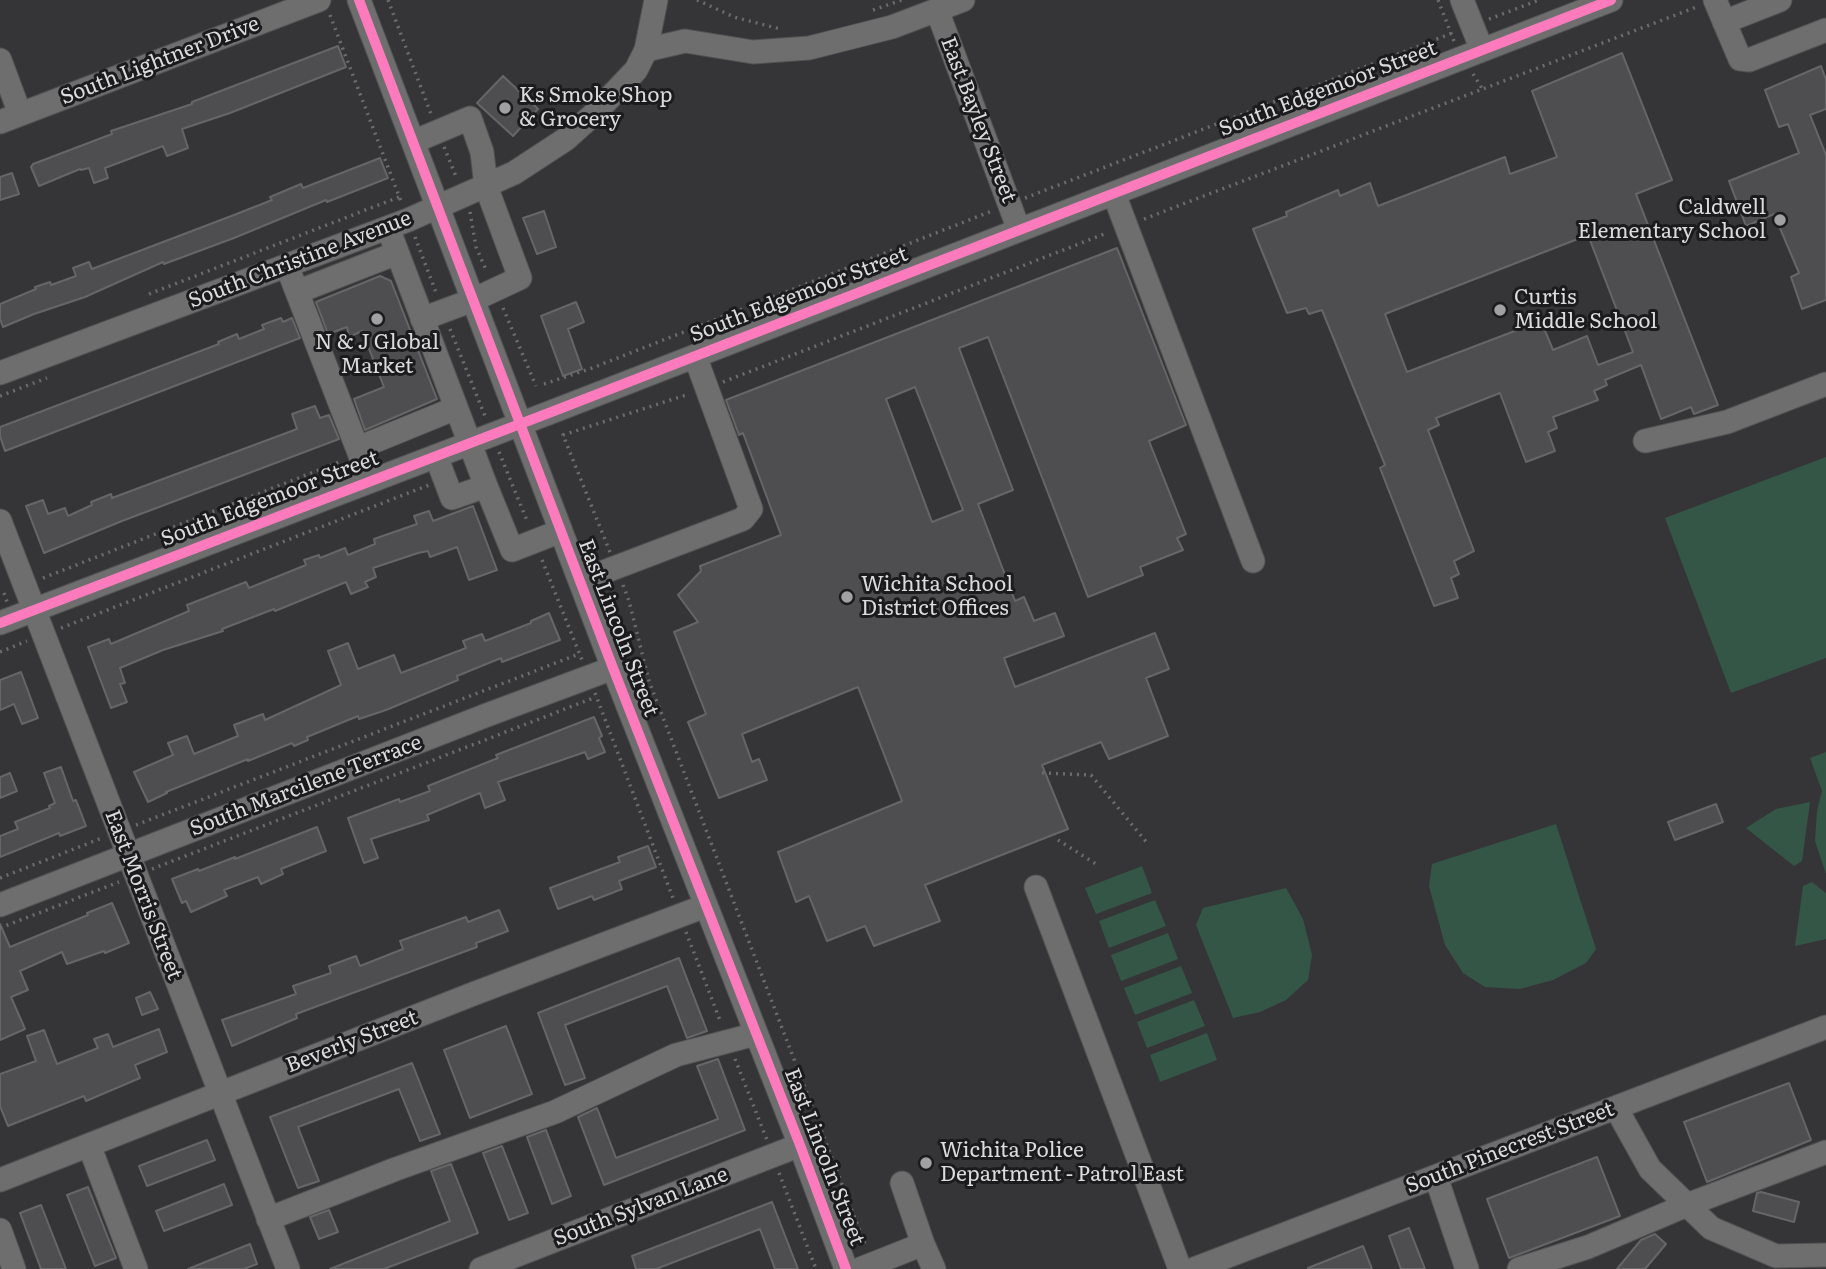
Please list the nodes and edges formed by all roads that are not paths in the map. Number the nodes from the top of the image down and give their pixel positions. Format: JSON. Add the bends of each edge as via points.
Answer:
{"nodes":[{"id":1,"x":359,"y":0,"type":"edge"},
{"id":2,"x":963,"y":0,"type":"edge"},
{"id":3,"x":1462,"y":0,"type":"edge"},
{"id":4,"x":1611,"y":0,"type":"edge"},
{"id":5,"x":1715,"y":0,"type":"edge"},
{"id":6,"x":1780,"y":0,"type":"edge"},
{"id":7,"x":654,"y":1,"type":"edge"},
{"id":8,"x":324,"y":6,"type":"edge"},
{"id":9,"x":936,"y":10,"type":"junction"},
{"id":10,"x":1724,"y":22,"type":"junction"},
{"id":11,"x":1826,"y":30,"type":"edge"},
{"id":12,"x":646,"y":50,"type":"junction"},
{"id":13,"x":1482,"y":50,"type":"junction"},
{"id":14,"x":0,"y":60,"type":"edge"},
{"id":15,"x":10,"y":118,"type":"edge"},
{"id":16,"x":413,"y":142,"type":"junction"},
{"id":17,"x":486,"y":186,"type":"junction"},
{"id":18,"x":1114,"y":194,"type":"junction"},
{"id":19,"x":438,"y":208,"type":"junction"},
{"id":20,"x":398,"y":224,"type":"junction"},
{"id":21,"x":1019,"y":230,"type":"junction"},
{"id":22,"x":397,"y":253,"type":"junction"},
{"id":23,"x":287,"y":266,"type":"junction"},
{"id":24,"x":297,"y":292,"type":"junction"},
{"id":25,"x":473,"y":300,"type":"junction"},
{"id":26,"x":433,"y":315,"type":"junction"},
{"id":27,"x":695,"y":356,"type":"junction"},
{"id":28,"x":0,"y":373,"type":"edge"},
{"id":29,"x":1826,"y":384,"type":"edge"},
{"id":30,"x":457,"y":411,"type":"junction"},
{"id":31,"x":520,"y":424,"type":"junction"},
{"id":32,"x":1645,"y":440,"type":"dead end"},
{"id":33,"x":359,"y":451,"type":"junction"},
{"id":34,"x":436,"y":456,"type":"junction"},
{"id":35,"x":478,"y":464,"type":"junction"},
{"id":36,"x":370,"y":481,"type":"junction"},
{"id":37,"x":0,"y":522,"type":"edge"},
{"id":38,"x":561,"y":531,"type":"junction"},
{"id":39,"x":1253,"y":561,"type":"dead end"},
{"id":40,"x":580,"y":581,"type":"junction"},
{"id":41,"x":34,"y":610,"type":"junction"},
{"id":42,"x":0,"y":623,"type":"edge"},
{"id":43,"x":613,"y":668,"type":"junction"},
{"id":44,"x":132,"y":866,"type":"junction"},
{"id":45,"x":1037,"y":887,"type":"dead end"},
{"id":46,"x":0,"y":905,"type":"edge"},
{"id":47,"x":705,"y":906,"type":"junction"},
{"id":48,"x":1826,"y":1027,"type":"edge"},
{"id":49,"x":756,"y":1034,"type":"junction"},
{"id":50,"x":219,"y":1094,"type":"junction"},
{"id":51,"x":1616,"y":1108,"type":"junction"},
{"id":52,"x":89,"y":1145,"type":"junction"},
{"id":53,"x":800,"y":1145,"type":"junction"},
{"id":54,"x":1826,"y":1152,"type":"edge"},
{"id":55,"x":1436,"y":1177,"type":"junction"},
{"id":56,"x":0,"y":1180,"type":"edge"},
{"id":57,"x":902,"y":1183,"type":"dead end"},
{"id":58,"x":1687,"y":1205,"type":"junction"},
{"id":59,"x":268,"y":1219,"type":"junction"},
{"id":60,"x":0,"y":1230,"type":"edge"},
{"id":61,"x":923,"y":1244,"type":"junction"},
{"id":62,"x":1826,"y":1255,"type":"edge"},
{"id":63,"x":1584,"y":1259,"type":"edge"},
{"id":64,"x":866,"y":1266,"type":"edge"},
{"id":65,"x":14,"y":1269,"type":"edge"},
{"id":66,"x":136,"y":1269,"type":"edge"},
{"id":67,"x":288,"y":1269,"type":"edge"},
{"id":68,"x":481,"y":1269,"type":"edge"},
{"id":69,"x":846,"y":1269,"type":"edge"},
{"id":70,"x":934,"y":1269,"type":"edge"},
{"id":71,"x":1180,"y":1269,"type":"edge"},
{"id":72,"x":1194,"y":1269,"type":"edge"},
{"id":73,"x":1467,"y":1269,"type":"edge"},
{"id":74,"x":1519,"y":1269,"type":"edge"}],
"edges":[{"from":1,"to":16,"type":"street","name":"East Lincoln Street"},
{"from":2,"to":9,"type":"street"},
{"from":3,"to":13,"type":"street"},
{"from":4,"to":13,"type":"street","name":"South Edgemoor Street"},
{"from":5,"to":10,"type":"street"},
{"from":6,"to":10,"type":"street"},
{"from":7,"to":12,"type":"street"},
{"from":8,"to":15,"type":"street","name":"South Lightner Drive"},
{"from":9,"to":12,"type":"street","via":[[892,27],[809,48],[753,52],[685,41]]},
{"from":9,"to":21,"type":"street","name":"East Bayley Street"},
{"from":10,"to":11,"type":"street","via":[[1740,59],[1749,60]]},
{"from":12,"to":17,"type":"street","name":"South Christine Avenue","via":[[622,85],[566,139],[524,168]]},
{"from":13,"to":18,"type":"street","name":"South Edgemoor Street"},
{"from":14,"to":15,"type":"street"},
{"from":16,"to":17,"type":"street","via":[[470,118],[482,152]]},
{"from":16,"to":19,"type":"street","name":"East Lincoln Street"},
{"from":17,"to":19,"type":"street","name":"South Christine Avenue"},
{"from":17,"to":25,"type":"street","via":[[520,278]]},
{"from":18,"to":21,"type":"street","name":"South Edgemoor Street"},
{"from":18,"to":39,"type":"street"},
{"from":19,"to":20,"type":"street","name":"South Christine Avenue"},
{"from":19,"to":25,"type":"street","name":"East Lincoln Street"},
{"from":20,"to":22,"type":"street"},
{"from":20,"to":23,"type":"street","name":"South Christine Avenue"},
{"from":21,"to":27,"type":"street","name":"South Edgemoor Street"},
{"from":22,"to":24,"type":"street"},
{"from":22,"to":26,"type":"street"},
{"from":23,"to":24,"type":"street"},
{"from":23,"to":28,"type":"street","name":"South Christine Avenue"},
{"from":24,"to":33,"type":"street"},
{"from":25,"to":26,"type":"street"},
{"from":25,"to":31,"type":"street","name":"East Lincoln Street"},
{"from":26,"to":30,"type":"street"},
{"from":27,"to":31,"type":"street","name":"South Edgemoor Street"},
{"from":27,"to":40,"type":"street","via":[[751,509],[743,519]]},
{"from":29,"to":32,"type":"street","via":[[1727,422]]},
{"from":30,"to":33,"type":"street"},
{"from":30,"to":35,"type":"street"},
{"from":31,"to":35,"type":"street","name":"South Edgemoor Street"},
{"from":31,"to":38,"type":"street","name":"East Lincoln Street"},
{"from":33,"to":36,"type":"street"},
{"from":34,"to":35,"type":"street","name":"South Edgemoor Street"},
{"from":34,"to":35,"type":"street","via":[[452,499]]},
{"from":34,"to":36,"type":"street","name":"South Edgemoor Street"},
{"from":35,"to":38,"type":"street","via":[[512,550]]},
{"from":36,"to":41,"type":"street","name":"South Edgemoor Street"},
{"from":37,"to":41,"type":"street","name":"East Morris Street"},
{"from":38,"to":40,"type":"street","name":"East Lincoln Street"},
{"from":40,"to":43,"type":"street","name":"East Lincoln Street"},
{"from":41,"to":42,"type":"street","name":"South Edgemoor Street"},
{"from":41,"to":44,"type":"street","name":"East Morris Street"},
{"from":43,"to":44,"type":"street","name":"South Marcilene Terrace","via":[[593,687]]},
{"from":43,"to":47,"type":"street","name":"East Lincoln Street"},
{"from":44,"to":46,"type":"street","name":"South Marcilene Terrace"},
{"from":44,"to":50,"type":"street","name":"East Morris Street"},
{"from":45,"to":71,"type":"street"},
{"from":47,"to":49,"type":"street","name":"East Lincoln Street"},
{"from":47,"to":50,"type":"street","name":"Beverly Street"},
{"from":48,"to":51,"type":"street","name":"South Pinecrest Street"},
{"from":49,"to":53,"type":"street","name":"East Lincoln Street"},
{"from":49,"to":59,"type":"street","via":[[676,1055],[555,1112]]},
{"from":50,"to":52,"type":"street","name":"Beverly Street"},
{"from":50,"to":59,"type":"street","name":"East Morris Street"},
{"from":51,"to":55,"type":"street","name":"South Pinecrest Street"},
{"from":51,"to":58,"type":"street","via":[[1650,1170]]},
{"from":52,"to":56,"type":"street","name":"Beverly Street"},
{"from":52,"to":66,"type":"street"},
{"from":53,"to":68,"type":"street","name":"South Sylvan Lane"},
{"from":53,"to":69,"type":"street","name":"East Lincoln Street"},
{"from":54,"to":58,"type":"street"},
{"from":55,"to":72,"type":"street","name":"South Pinecrest Street"},
{"from":55,"to":73,"type":"street"},
{"from":57,"to":61,"type":"street"},
{"from":58,"to":62,"type":"street","via":[[1711,1228],[1776,1256]]},
{"from":58,"to":63,"type":"street"},
{"from":59,"to":67,"type":"street","name":"East Morris Street"},
{"from":60,"to":65,"type":"street"},
{"from":61,"to":64,"type":"street"},
{"from":61,"to":70,"type":"street"},
{"from":63,"to":74,"type":"street"}]}
